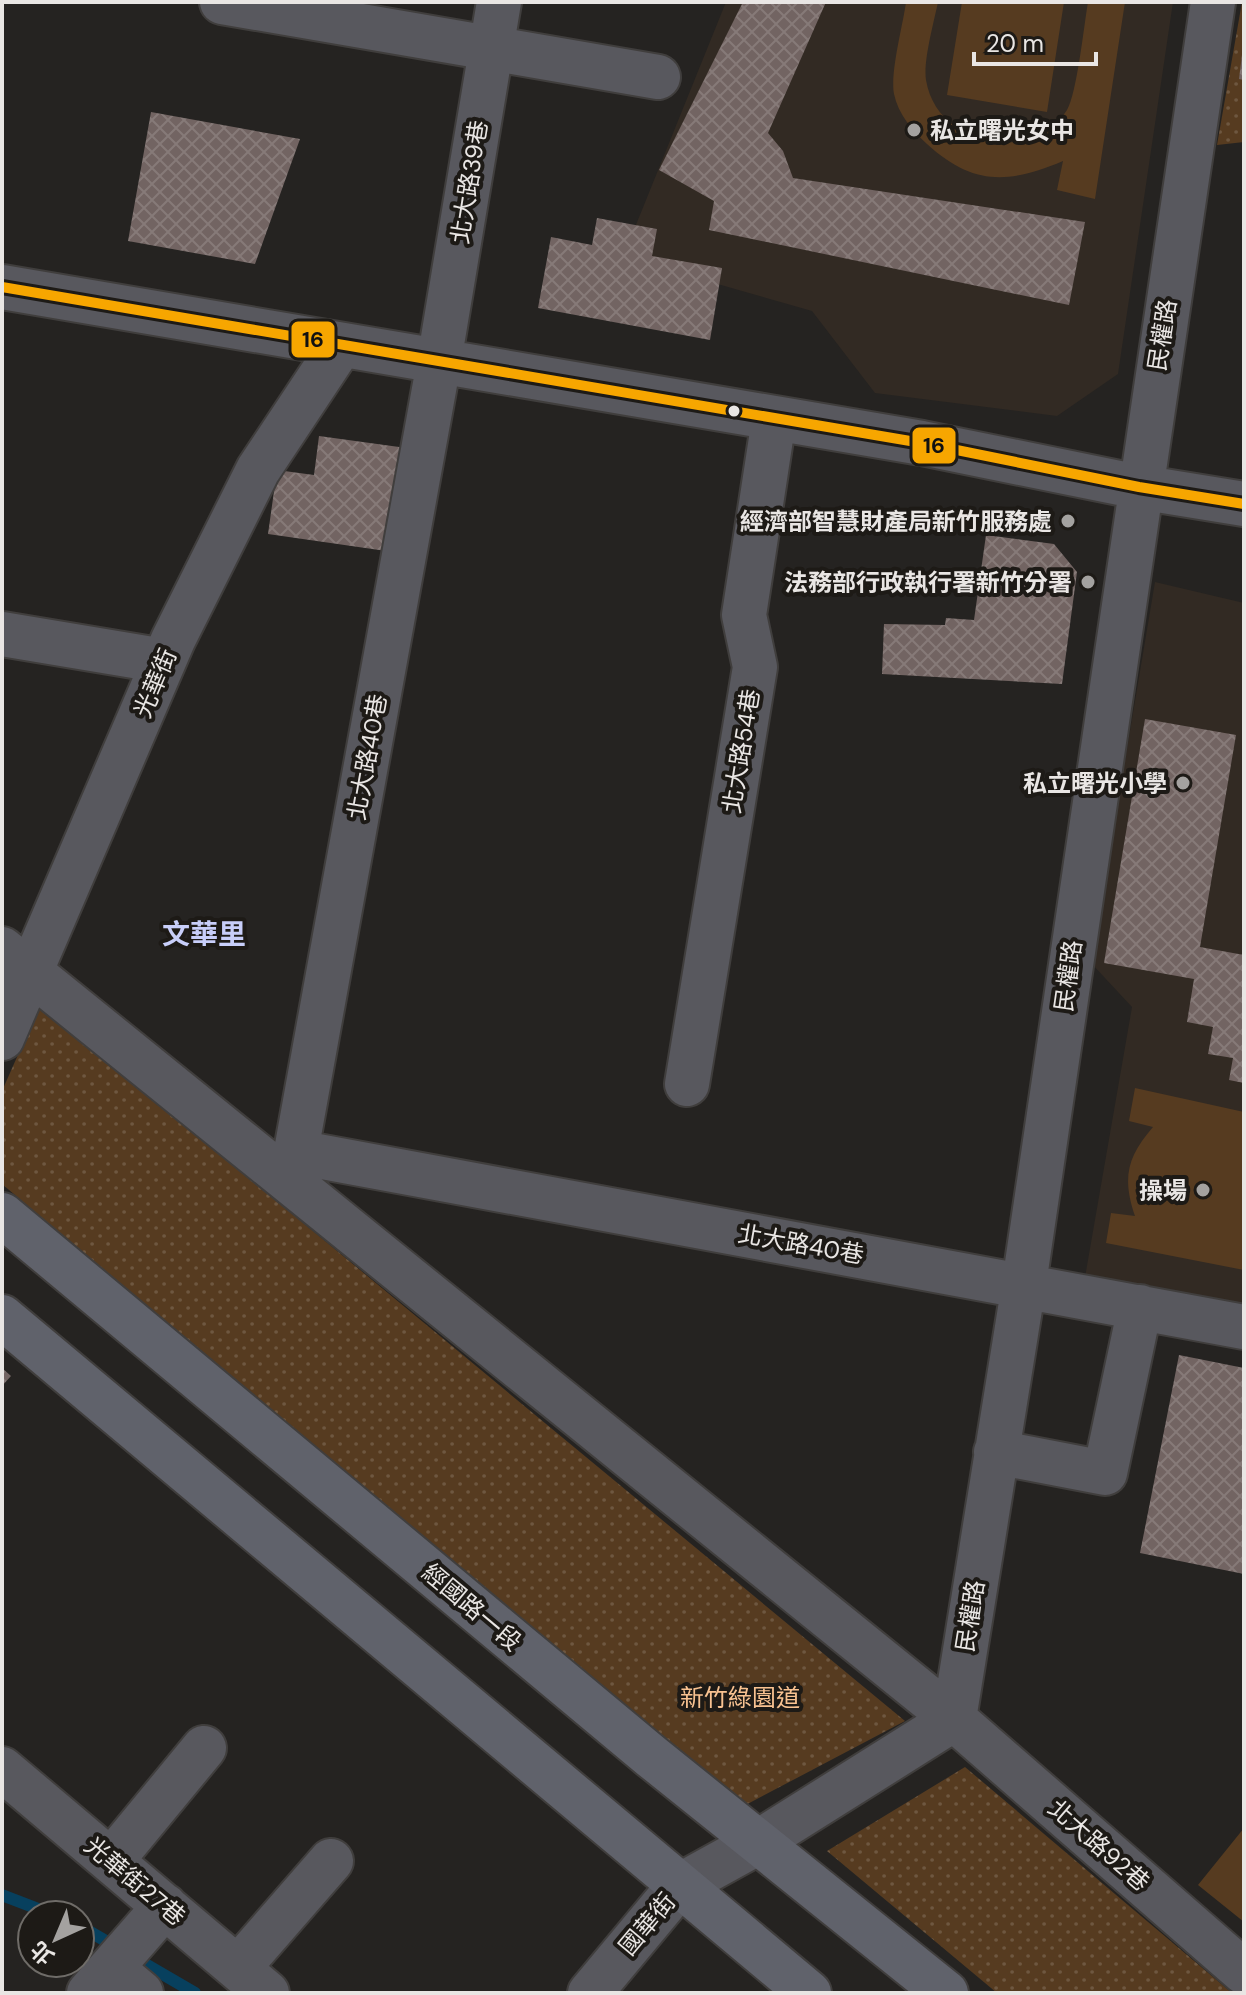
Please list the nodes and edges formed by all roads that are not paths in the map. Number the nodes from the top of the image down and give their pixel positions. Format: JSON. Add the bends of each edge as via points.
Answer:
{"nodes":[{"id":1,"x":222,"y":2,"type":"edge"},
{"id":2,"x":499,"y":2,"type":"edge"},
{"id":3,"x":1213,"y":2,"type":"edge"},
{"id":4,"x":491,"y":49,"type":"junction"},
{"id":5,"x":658,"y":77,"type":"dead end"},
{"id":6,"x":2,"y":287,"type":"edge"},
{"id":7,"x":341,"y":345,"type":"junction"},
{"id":8,"x":439,"y":362,"type":"junction"},
{"id":9,"x":774,"y":419,"type":"junction"},
{"id":10,"x":1139,"y":487,"type":"junction"},
{"id":11,"x":1244,"y":504,"type":"edge"},
{"id":12,"x":2,"y":634,"type":"edge"},
{"id":13,"x":164,"y":661,"type":"junction"},
{"id":14,"x":16,"y":961,"type":"edge"},
{"id":15,"x":2,"y":1038,"type":"edge"},
{"id":16,"x":687,"y":1084,"type":"dead end"},
{"id":17,"x":293,"y":1165,"type":"junction"},
{"id":18,"x":2,"y":1215,"type":"edge"},
{"id":19,"x":1024,"y":1284,"type":"junction"},
{"id":20,"x":1140,"y":1307,"type":"junction"},
{"id":21,"x":2,"y":1317,"type":"edge"},
{"id":22,"x":1244,"y":1327,"type":"edge"},
{"id":23,"x":996,"y":1452,"type":"junction"},
{"id":24,"x":954,"y":1719,"type":"junction"},
{"id":25,"x":204,"y":1748,"type":"dead end"},
{"id":26,"x":2,"y":1769,"type":"edge"},
{"id":27,"x":757,"y":1843,"type":"junction"},
{"id":28,"x":111,"y":1861,"type":"junction"},
{"id":29,"x":331,"y":1861,"type":"dead end"},
{"id":30,"x":679,"y":1886,"type":"junction"},
{"id":31,"x":165,"y":1906,"type":"junction"},
{"id":32,"x":1244,"y":1972,"type":"edge"},
{"id":33,"x":252,"y":1980,"type":"edge"},
{"id":34,"x":113,"y":1985,"type":"edge"},
{"id":35,"x":590,"y":1993,"type":"edge"},
{"id":36,"x":809,"y":1993,"type":"edge"},
{"id":37,"x":946,"y":1993,"type":"edge"}],
"edges":[{"from":1,"to":4,"type":"street"},
{"from":2,"to":4,"type":"street","name":"北大路39巷"},
{"from":3,"to":10,"type":"street","name":"民權路"},
{"from":4,"to":5,"type":"street"},
{"from":4,"to":8,"type":"street","name":"北大路39巷"},
{"from":6,"to":7,"type":"street"},
{"from":7,"to":8,"type":"street"},
{"from":7,"to":13,"type":"street","name":"光華街","via":[[258,470]]},
{"from":8,"to":9,"type":"street"},
{"from":8,"to":17,"type":"street","name":"北大路40巷"},
{"from":9,"to":10,"type":"street"},
{"from":9,"to":16,"type":"street","name":"北大路54巷","via":[[744,615],[755,667]]},
{"from":10,"to":11,"type":"street"},
{"from":10,"to":19,"type":"street","name":"民權路"},
{"from":12,"to":13,"type":"street"},
{"from":13,"to":14,"type":"street","name":"光華街"},
{"from":14,"to":15,"type":"street","name":"光華街"},
{"from":14,"to":17,"type":"street","name":"北大路92巷"},
{"from":17,"to":19,"type":"street","name":"北大路40巷"},
{"from":17,"to":24,"type":"street","name":"北大路92巷"},
{"from":18,"to":27,"type":"main road","name":"經國路一段"},
{"from":19,"to":20,"type":"street","name":"北大路40巷"},
{"from":19,"to":23,"type":"street","name":"民權路"},
{"from":20,"to":22,"type":"street","name":"北大路40巷"},
{"from":20,"to":23,"type":"street","via":[[1105,1473]]},
{"from":21,"to":30,"type":"main road"},
{"from":23,"to":24,"type":"street","name":"民權路"},
{"from":24,"to":27,"type":"street"},
{"from":24,"to":32,"type":"street","name":"北大路92巷"},
{"from":25,"to":28,"type":"street"},
{"from":26,"to":28,"type":"street","name":"光華街27巷"},
{"from":27,"to":30,"type":"street","name":"國華街"},
{"from":27,"to":37,"type":"main road","name":"經國路一段"},
{"from":28,"to":31,"type":"street","name":"光華街27巷"},
{"from":29,"to":33,"type":"street"},
{"from":30,"to":35,"type":"street","name":"國華街"},
{"from":30,"to":36,"type":"main road"},
{"from":31,"to":33,"type":"street","name":"光華街27巷"},
{"from":31,"to":34,"type":"street"}]}
